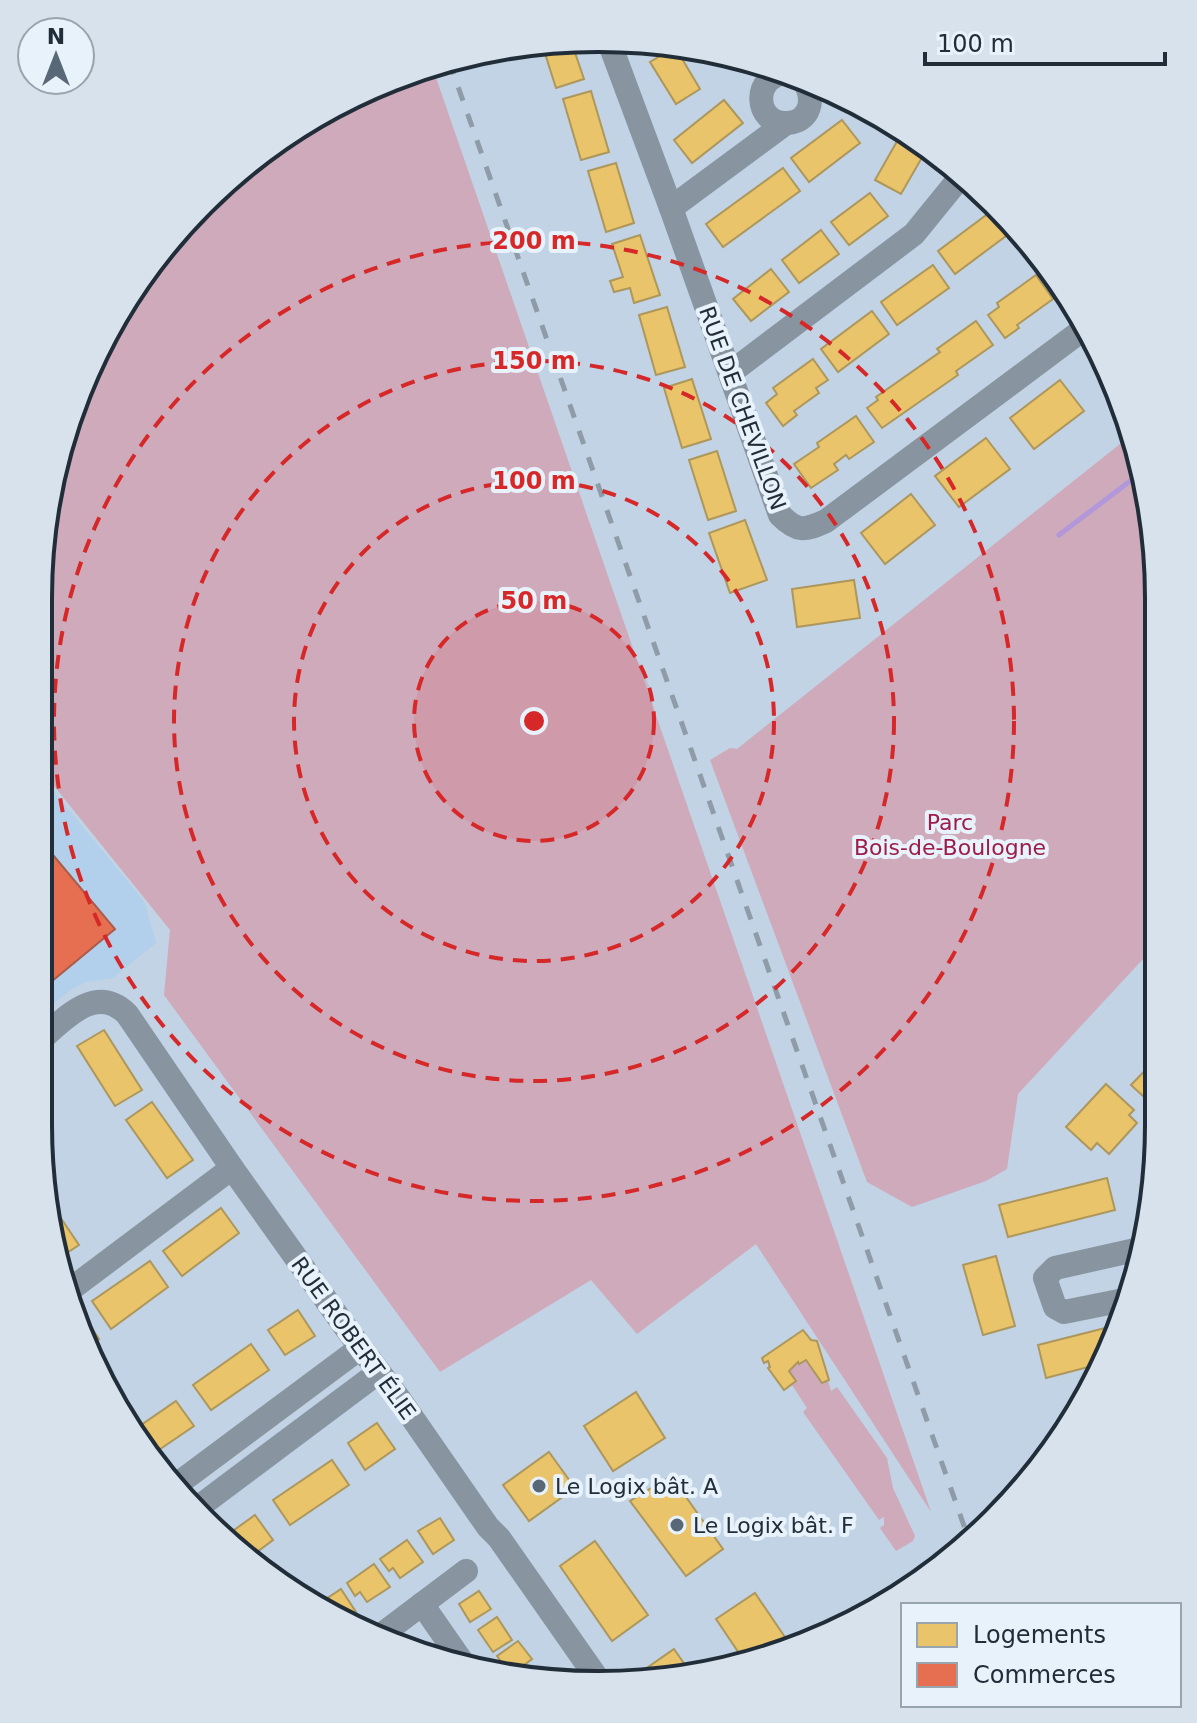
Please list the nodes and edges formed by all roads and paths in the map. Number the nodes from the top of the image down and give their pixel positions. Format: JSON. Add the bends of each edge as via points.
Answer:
{"nodes":[{"id":1,"x":613,"y":52,"type":"edge"},
{"id":2,"x":769,"y":79,"type":"edge"},
{"id":3,"x":809,"y":95,"type":"edge"},
{"id":4,"x":786,"y":123,"type":"junction"},
{"id":5,"x":954,"y":184,"type":"edge"},
{"id":6,"x":671,"y":208,"type":"junction"},
{"id":7,"x":1077,"y":334,"type":"edge"},
{"id":8,"x":730,"y":373,"type":"junction"},
{"id":9,"x":52,"y":1030,"type":"edge"},
{"id":10,"x":232,"y":1168,"type":"junction"},
{"id":11,"x":1129,"y":1251,"type":"edge"},
{"id":12,"x":77,"y":1285,"type":"edge"},
{"id":13,"x":1115,"y":1302,"type":"edge"},
{"id":14,"x":360,"y":1348,"type":"junction"},
{"id":15,"x":379,"y":1372,"type":"junction"},
{"id":16,"x":183,"y":1479,"type":"edge"},
{"id":17,"x":204,"y":1503,"type":"edge"},
{"id":18,"x":466,"y":1571,"type":"dead end"},
{"id":19,"x":422,"y":1604,"type":"junction"},
{"id":20,"x":389,"y":1629,"type":"edge"},
{"id":21,"x":455,"y":1651,"type":"edge"},
{"id":22,"x":592,"y":1671,"type":"edge"}],
"edges":[{"from":1,"to":6,"type":"street","name":"RUE DE CHEVILLON"},
{"from":2,"to":4,"type":"street","via":[[761,95],[764,111]]},
{"from":3,"to":4,"type":"street","via":[[802,117]]},
{"from":4,"to":6,"type":"street"},
{"from":5,"to":8,"type":"street","via":[[914,234]]},
{"from":6,"to":8,"type":"street","name":"RUE DE CHEVILLON"},
{"from":7,"to":8,"type":"street","name":"RUE DE CHEVILLON","via":[[826,521],[808,529],[792,527],[780,515]]},
{"from":9,"to":10,"type":"street","name":"RUE ROBERT ÉLIE","via":[[92,1001],[119,1006]]},
{"from":10,"to":12,"type":"street"},
{"from":10,"to":14,"type":"street","name":"RUE ROBERT ÉLIE"},
{"from":11,"to":13,"type":"street","via":[[1055,1268],[1045,1278],[1055,1307],[1064,1312]]},
{"from":14,"to":15,"type":"street","name":"RUE ROBERT ÉLIE"},
{"from":14,"to":16,"type":"street"},
{"from":15,"to":17,"type":"street"},
{"from":15,"to":22,"type":"street","name":"RUE ROBERT ÉLIE"},
{"from":18,"to":19,"type":"street"},
{"from":19,"to":20,"type":"street"},
{"from":19,"to":21,"type":"street"}]}
